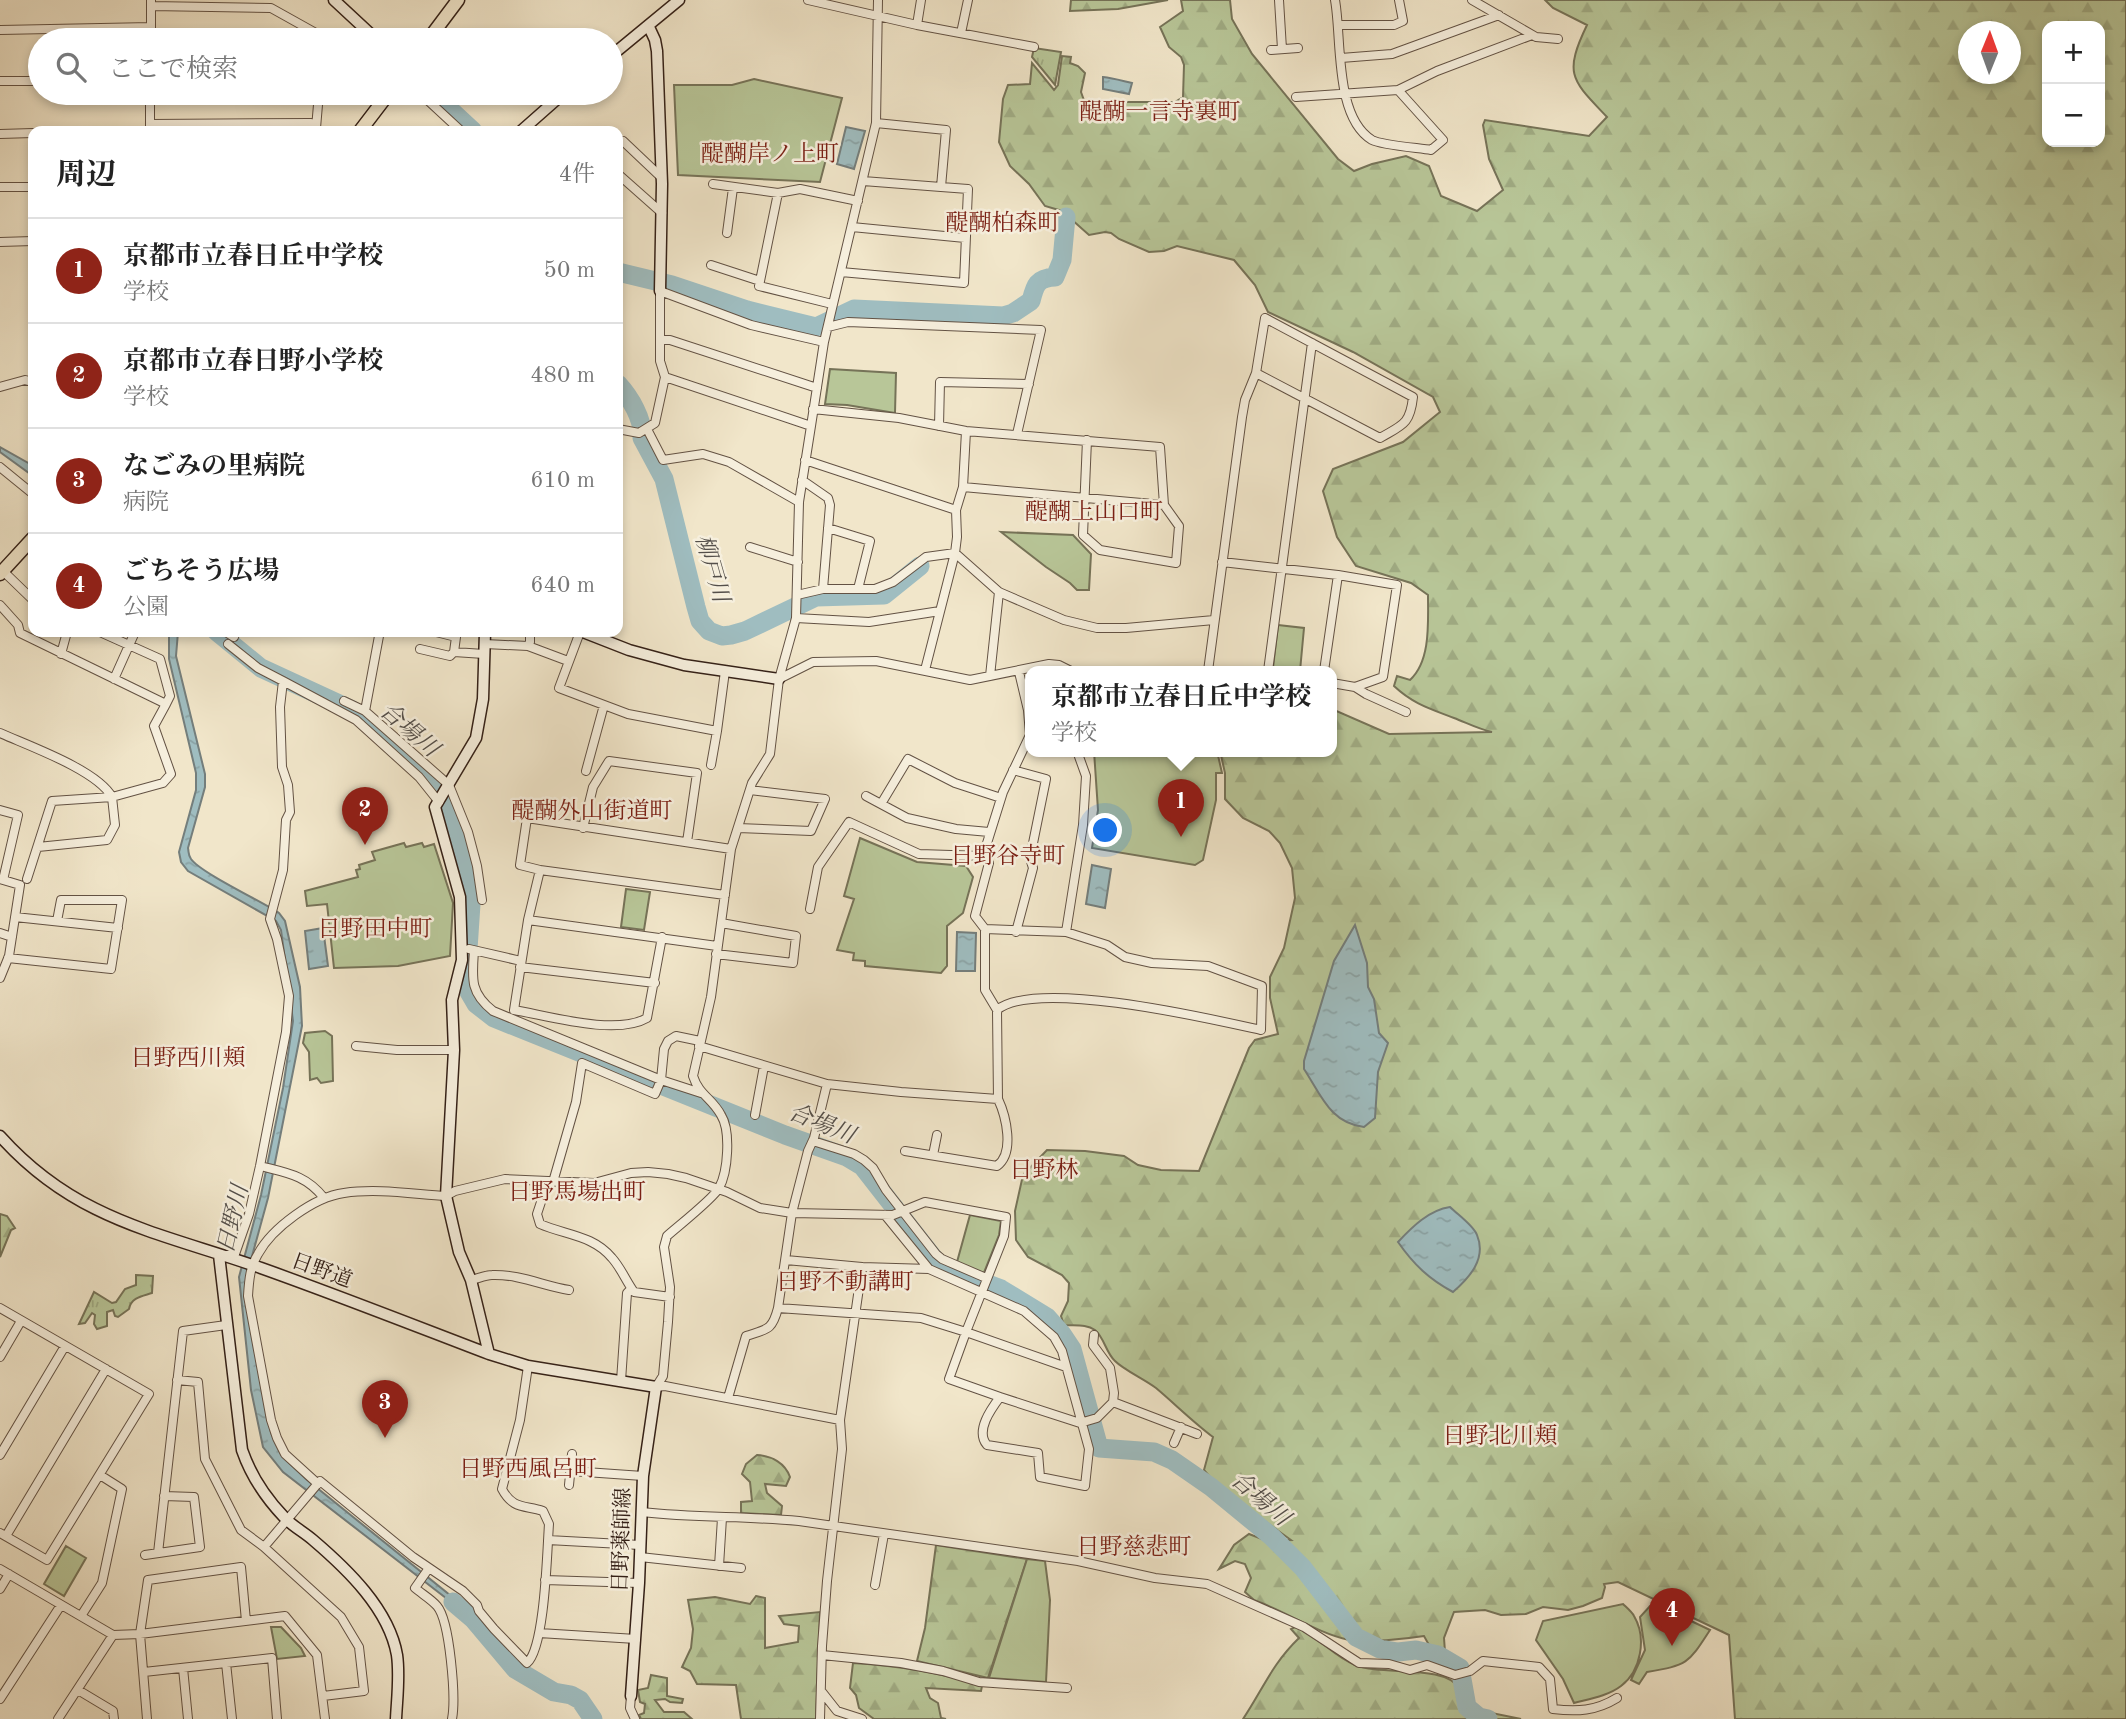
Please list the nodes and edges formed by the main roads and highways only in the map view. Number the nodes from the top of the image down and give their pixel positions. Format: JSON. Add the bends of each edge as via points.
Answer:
{"nodes":[{"id":1,"x":458,"y":0,"type":"edge"},
{"id":2,"x":437,"y":28,"type":"edge"},
{"id":3,"x":380,"y":105,"type":"edge"},
{"id":4,"x":364,"y":126,"type":"edge"},
{"id":5,"x":28,"y":543,"type":"edge"},
{"id":6,"x":1,"y":573,"type":"edge"}],
"edges":[{"from":1,"to":2,"type":"main road"},
{"from":3,"to":4,"type":"main road"},
{"from":5,"to":6,"type":"main road"}]}
